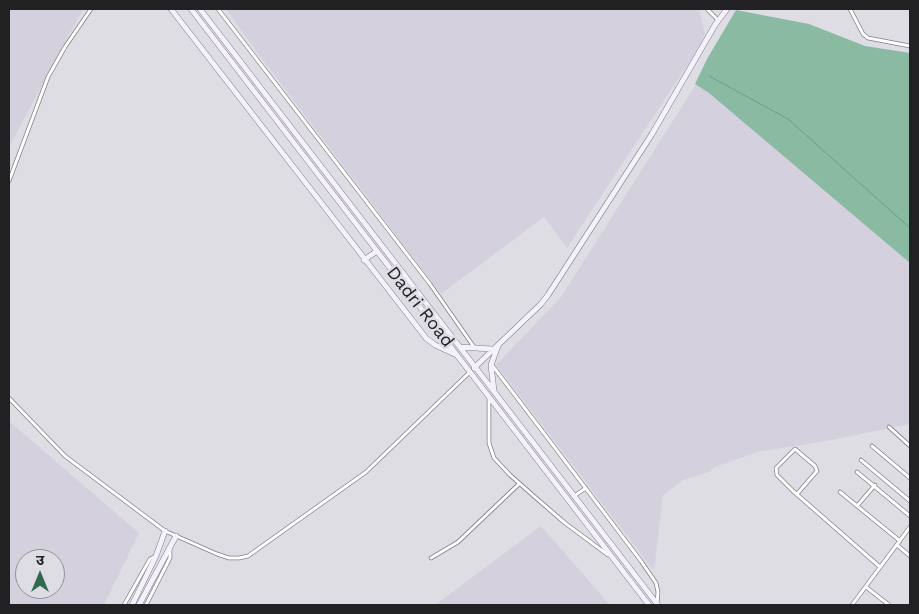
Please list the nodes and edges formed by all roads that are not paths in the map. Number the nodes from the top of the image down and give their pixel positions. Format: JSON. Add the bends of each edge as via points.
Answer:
{"nodes":[{"id":1,"x":91,"y":9,"type":"edge"},
{"id":2,"x":172,"y":9,"type":"edge"},
{"id":3,"x":190,"y":9,"type":"edge"},
{"id":4,"x":200,"y":9,"type":"edge"},
{"id":5,"x":218,"y":9,"type":"edge"},
{"id":6,"x":707,"y":9,"type":"edge"},
{"id":7,"x":727,"y":9,"type":"edge"},
{"id":8,"x":850,"y":9,"type":"edge"},
{"id":9,"x":719,"y":20,"type":"junction"},
{"id":10,"x":910,"y":46,"type":"edge"},
{"id":11,"x":9,"y":181,"type":"edge"},
{"id":12,"x":377,"y":251,"type":"junction"},
{"id":13,"x":364,"y":260,"type":"junction"},
{"id":14,"x":498,"y":345,"type":"junction"},
{"id":15,"x":460,"y":347,"type":"junction"},
{"id":16,"x":492,"y":349,"type":"junction"},
{"id":17,"x":476,"y":350,"type":"junction"},
{"id":18,"x":457,"y":355,"type":"junction"},
{"id":19,"x":491,"y":365,"type":"junction"},
{"id":20,"x":475,"y":367,"type":"junction"},
{"id":21,"x":470,"y":372,"type":"junction"},
{"id":22,"x":495,"y":393,"type":"junction"},
{"id":23,"x":489,"y":397,"type":"junction"},
{"id":24,"x":9,"y":398,"type":"edge"},
{"id":25,"x":889,"y":427,"type":"dead end"},
{"id":26,"x":872,"y":446,"type":"dead end"},
{"id":27,"x":910,"y":446,"type":"edge"},
{"id":28,"x":862,"y":460,"type":"dead end"},
{"id":29,"x":858,"y":472,"type":"dead end"},
{"id":30,"x":910,"y":478,"type":"edge"},
{"id":31,"x":519,"y":484,"type":"junction"},
{"id":32,"x":875,"y":485,"type":"junction"},
{"id":33,"x":586,"y":488,"type":"junction"},
{"id":34,"x":840,"y":492,"type":"dead end"},
{"id":35,"x":577,"y":494,"type":"junction"},
{"id":36,"x":797,"y":494,"type":"junction"},
{"id":37,"x":910,"y":501,"type":"edge"},
{"id":38,"x":857,"y":506,"type":"junction"},
{"id":39,"x":910,"y":516,"type":"edge"},
{"id":40,"x":910,"y":527,"type":"edge"},
{"id":41,"x":165,"y":531,"type":"junction"},
{"id":42,"x":176,"y":536,"type":"junction"},
{"id":43,"x":900,"y":541,"type":"junction"},
{"id":44,"x":896,"y":546,"type":"junction"},
{"id":45,"x":170,"y":547,"type":"junction"},
{"id":46,"x":156,"y":556,"type":"junction"},
{"id":47,"x":910,"y":556,"type":"edge"},
{"id":48,"x":431,"y":558,"type":"dead end"},
{"id":49,"x":614,"y":559,"type":"junction"},
{"id":50,"x":880,"y":567,"type":"junction"},
{"id":51,"x":866,"y":587,"type":"junction"},
{"id":52,"x":657,"y":604,"type":"edge"},
{"id":53,"x":124,"y":605,"type":"edge"},
{"id":54,"x":132,"y":605,"type":"edge"},
{"id":55,"x":139,"y":605,"type":"edge"},
{"id":56,"x":146,"y":605,"type":"edge"},
{"id":57,"x":650,"y":605,"type":"edge"},
{"id":58,"x":852,"y":605,"type":"edge"},
{"id":59,"x":889,"y":605,"type":"edge"}],
"edges":[{"from":1,"to":11,"type":"street","via":[[48,77]]},
{"from":2,"to":13,"type":"main road"},
{"from":3,"to":12,"type":"main road","name":"Dadri Road"},
{"from":4,"to":15,"type":"main road","name":"Dadri Road"},
{"from":5,"to":17,"type":"street","via":[[430,284]]},
{"from":6,"to":9,"type":"street"},
{"from":7,"to":9,"type":"main road"},
{"from":8,"to":10,"type":"street","via":[[868,38]]},
{"from":9,"to":14,"type":"main road","via":[[652,134],[548,295]]},
{"from":12,"to":13,"type":"main road"},
{"from":12,"to":18,"type":"main road","name":"Dadri Road"},
{"from":13,"to":18,"type":"main road","via":[[426,338]]},
{"from":14,"to":16,"type":"main road"},
{"from":14,"to":19,"type":"main road"},
{"from":15,"to":17,"type":"main road"},
{"from":15,"to":20,"type":"main road","name":"Dadri Road"},
{"from":16,"to":17,"type":"main road"},
{"from":16,"to":20,"type":"main road"},
{"from":18,"to":21,"type":"main road","name":"Dadri Road"},
{"from":19,"to":22,"type":"main road"},
{"from":19,"to":33,"type":"street"},
{"from":20,"to":21,"type":"main road"},
{"from":20,"to":22,"type":"main road","name":"Dadri Road"},
{"from":21,"to":23,"type":"main road","name":"Dadri Road"},
{"from":21,"to":42,"type":"street","via":[[366,472],[248,556],[228,558]]},
{"from":22,"to":35,"type":"main road","name":"Dadri Road"},
{"from":23,"to":31,"type":"street","via":[[490,447],[494,458]]},
{"from":23,"to":49,"type":"main road","name":"Dadri Road"},
{"from":24,"to":41,"type":"street","via":[[65,456]]},
{"from":25,"to":27,"type":"street"},
{"from":26,"to":30,"type":"street"},
{"from":28,"to":37,"type":"street"},
{"from":29,"to":32,"type":"street"},
{"from":31,"to":48,"type":"street","via":[[458,542]]},
{"from":31,"to":49,"type":"street"},
{"from":32,"to":38,"type":"street"},
{"from":32,"to":39,"type":"street"},
{"from":33,"to":35,"type":"street"},
{"from":33,"to":52,"type":"street","via":[[656,584]]},
{"from":34,"to":38,"type":"street"},
{"from":35,"to":52,"type":"main road","name":"Dadri Road"},
{"from":36,"to":36,"type":"street","via":[[775,471],[795,449],[817,471]]},
{"from":36,"to":50,"type":"street"},
{"from":38,"to":43,"type":"street"},
{"from":40,"to":43,"type":"street"},
{"from":41,"to":42,"type":"street"},
{"from":41,"to":46,"type":"main road"},
{"from":42,"to":45,"type":"main road"},
{"from":43,"to":44,"type":"street"},
{"from":44,"to":47,"type":"street"},
{"from":44,"to":50,"type":"street"},
{"from":45,"to":55,"type":"main road"},
{"from":45,"to":56,"type":"street","via":[[170,558]]},
{"from":46,"to":53,"type":"street","via":[[150,559]]},
{"from":46,"to":54,"type":"main road"},
{"from":49,"to":57,"type":"main road","name":"Dadri Road"},
{"from":50,"to":51,"type":"street"},
{"from":51,"to":58,"type":"street"},
{"from":51,"to":59,"type":"street"}]}
